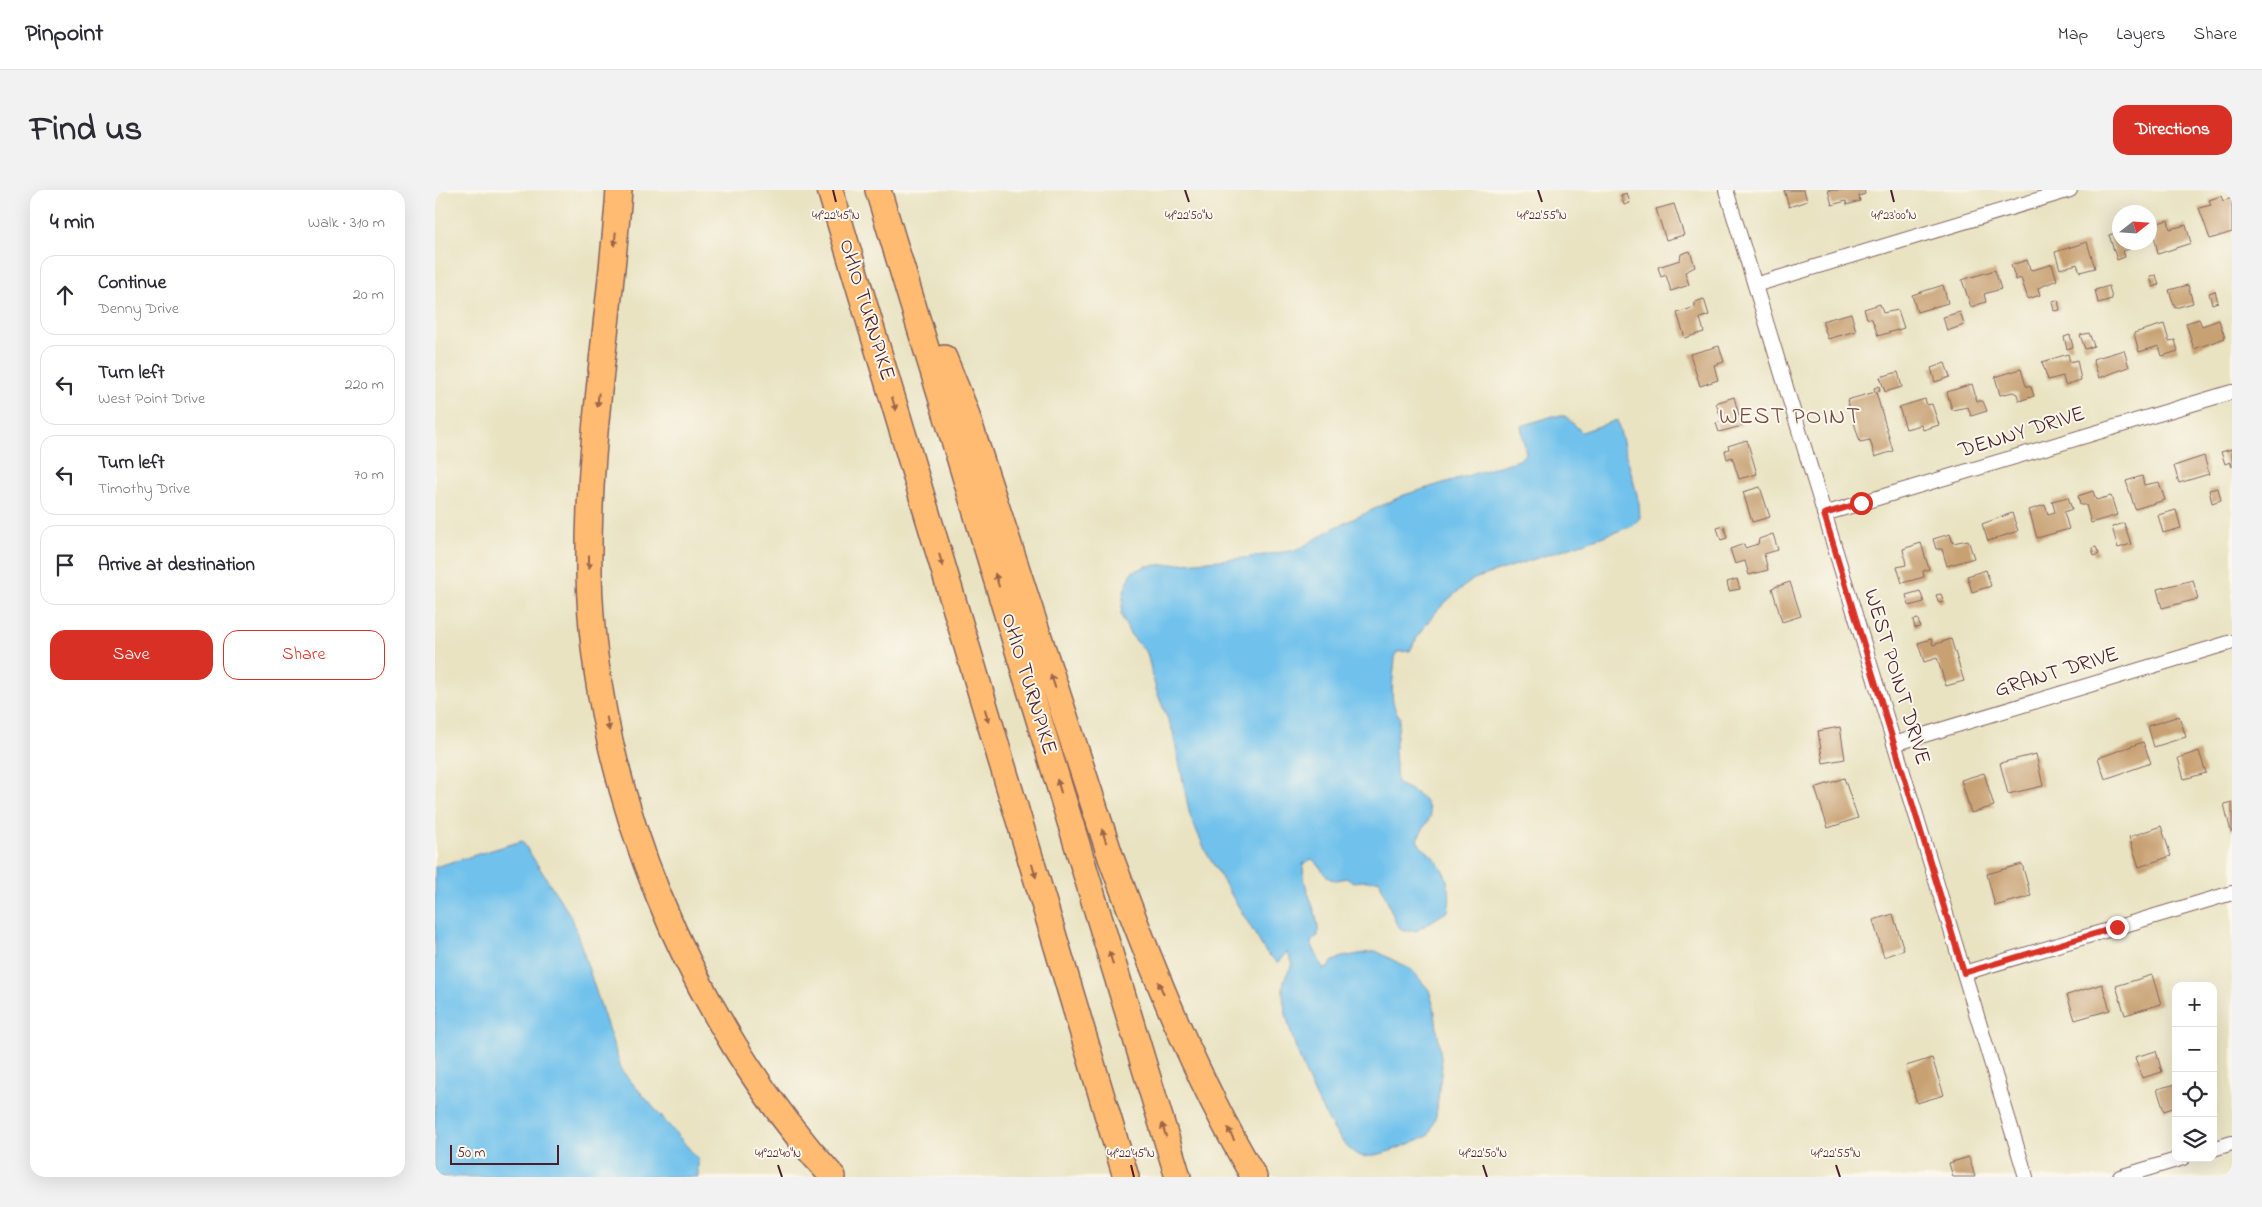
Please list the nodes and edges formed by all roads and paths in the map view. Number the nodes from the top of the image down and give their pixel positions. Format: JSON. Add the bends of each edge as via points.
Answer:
{"nodes":[{"id":1,"x":619,"y":190,"type":"edge"},
{"id":2,"x":830,"y":190,"type":"edge"},
{"id":3,"x":878,"y":190,"type":"edge"},
{"id":4,"x":1726,"y":190,"type":"edge"},
{"id":5,"x":2070,"y":190,"type":"edge"},
{"id":6,"x":890,"y":228,"type":"junction"},
{"id":7,"x":1755,"y":285,"type":"junction"},
{"id":8,"x":2232,"y":392,"type":"edge"},
{"id":9,"x":1824,"y":514,"type":"junction"},
{"id":10,"x":2232,"y":642,"type":"edge"},
{"id":11,"x":1894,"y":744,"type":"junction"},
{"id":12,"x":2232,"y":893,"type":"edge"},
{"id":13,"x":1964,"y":973,"type":"junction"},
{"id":14,"x":2232,"y":1144,"type":"edge"},
{"id":15,"x":2217,"y":1148,"type":"edge"},
{"id":16,"x":2172,"y":1161,"type":"edge"},
{"id":17,"x":833,"y":1177,"type":"edge"},
{"id":18,"x":1126,"y":1177,"type":"edge"},
{"id":19,"x":1178,"y":1177,"type":"edge"},
{"id":20,"x":1254,"y":1177,"type":"edge"},
{"id":21,"x":2026,"y":1177,"type":"edge"},
{"id":22,"x":2120,"y":1177,"type":"edge"}],
"edges":[{"from":1,"to":17,"type":"highway","one_way":true,"via":[[590,507],[592,613],[609,731],[651,877],[696,978],[759,1083]]},
{"from":2,"to":18,"type":"highway","name":"OHIO TURNPIKE","one_way":true},
{"from":3,"to":6,"type":"highway","name":"OHIO TURNPIKE"},
{"from":4,"to":7,"type":"street","name":"WEST POINT DRIVE"},
{"from":5,"to":7,"type":"street"},
{"from":19,"to":6,"type":"highway","name":"OHIO TURNPIKE","one_way":true},
{"from":20,"to":6,"type":"highway","one_way":true,"via":[[1200,1074],[1138,931],[1108,850],[964,407]]},
{"from":7,"to":9,"type":"street","name":"WEST POINT DRIVE"},
{"from":8,"to":9,"type":"street","name":"DENNY DRIVE"},
{"from":9,"to":11,"type":"street","name":"WEST POINT DRIVE"},
{"from":10,"to":11,"type":"street","name":"GRANT DRIVE"},
{"from":11,"to":13,"type":"street","name":"WEST POINT DRIVE"},
{"from":12,"to":13,"type":"street"},
{"from":13,"to":21,"type":"street","name":"WEST POINT DRIVE"},
{"from":14,"to":15,"type":"street"},
{"from":16,"to":22,"type":"street"}]}
